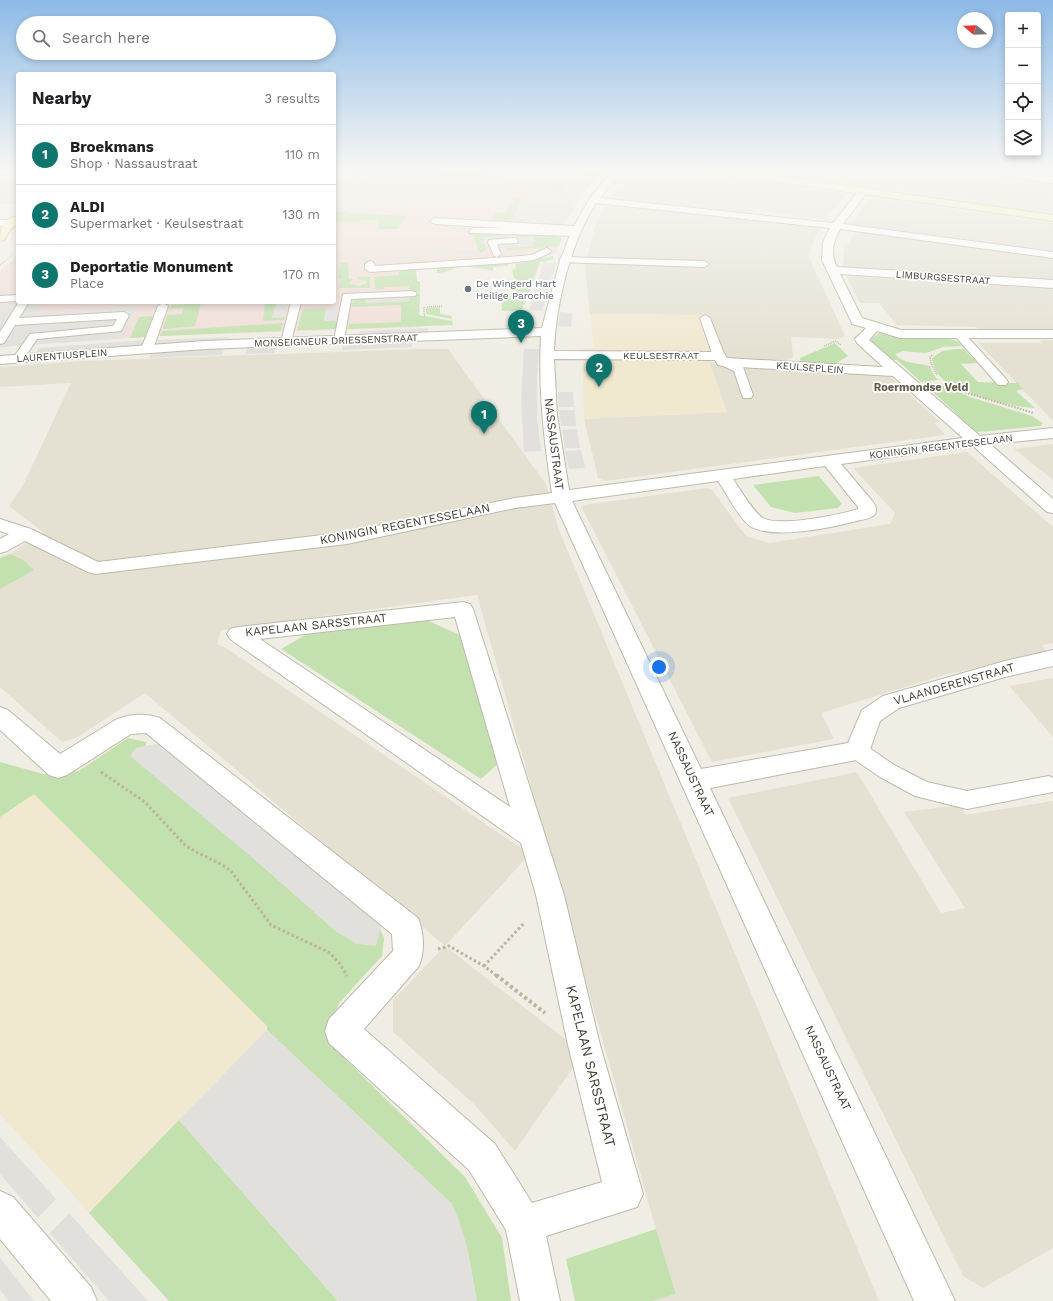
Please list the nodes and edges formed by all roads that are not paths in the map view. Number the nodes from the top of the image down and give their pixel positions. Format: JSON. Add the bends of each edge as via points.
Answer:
{"nodes":[{"id":1,"x":12,"y":231,"type":"edge"},
{"id":2,"x":473,"y":231,"type":"dead end"},
{"id":3,"x":572,"y":231,"type":"edge"},
{"id":4,"x":576,"y":231,"type":"junction"},
{"id":5,"x":834,"y":231,"type":"edge"},
{"id":6,"x":872,"y":231,"type":"edge"},
{"id":7,"x":525,"y":240,"type":"dead end"},
{"id":8,"x":0,"y":247,"type":"edge"},
{"id":9,"x":558,"y":253,"type":"junction"},
{"id":10,"x":497,"y":254,"type":"junction"},
{"id":11,"x":1053,"y":255,"type":"edge"},
{"id":12,"x":390,"y":257,"type":"dead end"},
{"id":13,"x":370,"y":264,"type":"dead end"},
{"id":14,"x":704,"y":264,"type":"dead end"},
{"id":15,"x":833,"y":270,"type":"junction"},
{"id":16,"x":1053,"y":284,"type":"edge"},
{"id":17,"x":412,"y":294,"type":"dead end"},
{"id":18,"x":16,"y":298,"type":"edge"},
{"id":19,"x":0,"y":299,"type":"edge"},
{"id":20,"x":23,"y":304,"type":"edge"},
{"id":21,"x":296,"y":304,"type":"edge"},
{"id":22,"x":164,"y":306,"type":"dead end"},
{"id":23,"x":704,"y":318,"type":"dead end"},
{"id":24,"x":11,"y":322,"type":"junction"},
{"id":25,"x":874,"y":327,"type":"junction"},
{"id":26,"x":548,"y":332,"type":"junction"},
{"id":27,"x":959,"y":334,"type":"junction"},
{"id":28,"x":1053,"y":334,"type":"edge"},
{"id":29,"x":339,"y":340,"type":"junction"},
{"id":30,"x":0,"y":341,"type":"edge"},
{"id":31,"x":286,"y":342,"type":"junction"},
{"id":32,"x":147,"y":349,"type":"junction"},
{"id":33,"x":124,"y":351,"type":"joint"},
{"id":34,"x":548,"y":355,"type":"junction"},
{"id":35,"x":19,"y":358,"type":"junction"},
{"id":36,"x":721,"y":359,"type":"junction"},
{"id":37,"x":0,"y":360,"type":"edge"},
{"id":38,"x":897,"y":372,"type":"junction"},
{"id":39,"x":1002,"y":382,"type":"dead end"},
{"id":40,"x":747,"y":395,"type":"dead end"},
{"id":41,"x":1053,"y":433,"type":"edge"},
{"id":42,"x":975,"y":441,"type":"junction"},
{"id":43,"x":829,"y":461,"type":"junction"},
{"id":44,"x":722,"y":475,"type":"junction"},
{"id":45,"x":561,"y":496,"type":"junction"},
{"id":46,"x":1053,"y":508,"type":"edge"},
{"id":47,"x":0,"y":526,"type":"edge"},
{"id":48,"x":24,"y":533,"type":"junction"},
{"id":49,"x":0,"y":547,"type":"edge"},
{"id":50,"x":1053,"y":658,"type":"edge"},
{"id":51,"x":0,"y":716,"type":"edge"},
{"id":52,"x":858,"y":750,"type":"junction"},
{"id":53,"x":694,"y":780,"type":"junction"},
{"id":54,"x":1048,"y":784,"type":"dead end"},
{"id":55,"x":533,"y":837,"type":"junction"},
{"id":56,"x":0,"y":1210,"type":"edge"},
{"id":57,"x":524,"y":1224,"type":"junction"},
{"id":58,"x":77,"y":1301,"type":"edge"},
{"id":59,"x":540,"y":1301,"type":"edge"},
{"id":60,"x":935,"y":1301,"type":"edge"}],
"edges":[{"from":1,"to":8,"type":"street"},
{"from":2,"to":4,"type":"lane"},
{"from":3,"to":4,"type":"street"},
{"from":4,"to":9,"type":"street","name":"NASSAUSTRAAT"},
{"from":5,"to":15,"type":"street","via":[[828,242],[828,260]]},
{"from":6,"to":11,"type":"street"},
{"from":7,"to":10,"type":"lane","via":[[492,242]]},
{"from":9,"to":10,"type":"lane"},
{"from":9,"to":13,"type":"lane","via":[[509,260],[370,269]]},
{"from":9,"to":14,"type":"lane"},
{"from":9,"to":26,"type":"street","name":"NASSAUSTRAAT"},
{"from":10,"to":12,"type":"lane","via":[[391,261]]},
{"from":15,"to":16,"type":"street","name":"LIMBURGSESTRAAT"},
{"from":15,"to":25,"type":"street","via":[[857,321]]},
{"from":17,"to":29,"type":"lane","via":[[347,296]]},
{"from":18,"to":19,"type":"lane"},
{"from":20,"to":24,"type":"lane"},
{"from":21,"to":31,"type":"lane"},
{"from":22,"to":32,"type":"lane"},
{"from":23,"to":36,"type":"lane"},
{"from":24,"to":30,"type":"lane"},
{"from":24,"to":35,"type":"lane","via":[[124,315],[117,330],[34,336]]},
{"from":25,"to":27,"type":"street","via":[[900,334]]},
{"from":25,"to":38,"type":"street","via":[[862,339],[864,343]]},
{"from":26,"to":29,"type":"street","name":"MONSEIGNEUR DRIESSENSTRAAT"},
{"from":26,"to":34,"type":"street","name":"NASSAUSTRAAT"},
{"from":27,"to":28,"type":"street"},
{"from":27,"to":39,"type":"lane"},
{"from":29,"to":31,"type":"street","name":"MONSEIGNEUR DRIESSENSTRAAT"},
{"from":31,"to":32,"type":"street","name":"MONSEIGNEUR DRIESSENSTRAAT"},
{"from":32,"to":33,"type":"street","name":"MONSEIGNEUR DRIESSENSTRAAT"},
{"from":33,"to":35,"type":"street","name":"LAURENTIUSPLEIN"},
{"from":34,"to":36,"type":"street","name":"KEULSESTRAAT"},
{"from":34,"to":45,"type":"street","name":"NASSAUSTRAAT","via":[[549,408]]},
{"from":35,"to":37,"type":"street","name":"LAURENTIUSPLEIN"},
{"from":36,"to":38,"type":"street","name":"KEULSEPLEIN"},
{"from":36,"to":40,"type":"lane","via":[[739,369]]},
{"from":38,"to":42,"type":"street"},
{"from":41,"to":42,"type":"street","name":"KONINGIN REGENTESSELAAN"},
{"from":42,"to":43,"type":"street","name":"KONINGIN REGENTESSELAAN"},
{"from":42,"to":46,"type":"street"},
{"from":43,"to":44,"type":"street","name":"KONINGIN REGENTESSELAAN"},
{"from":43,"to":44,"type":"street","via":[[867,506],[867,512],[855,518],[769,527],[756,522]]},
{"from":44,"to":45,"type":"street","name":"KONINGIN REGENTESSELAAN"},
{"from":45,"to":48,"type":"street","name":"KONINGIN REGENTESSELAAN","via":[[347,538],[95,568]]},
{"from":45,"to":53,"type":"street","name":"NASSAUSTRAAT"},
{"from":47,"to":48,"type":"street"},
{"from":48,"to":49,"type":"street"},
{"from":50,"to":52,"type":"street","name":"VLAANDERENSTRAAT","via":[[891,702],[870,716]]},
{"from":51,"to":57,"type":"street","via":[[58,768],[126,725],[151,724],[407,928],[408,956],[341,1031],[482,1157]]},
{"from":52,"to":53,"type":"street"},
{"from":52,"to":54,"type":"lane","via":[[887,771],[922,790],[967,800]]},
{"from":53,"to":60,"type":"street","name":"NASSAUSTRAAT"},
{"from":55,"to":55,"type":"street","name":"KAPELAAN SARSSTRAAT","via":[[464,609],[238,634],[245,638]]},
{"from":55,"to":57,"type":"street","name":"KAPELAAN SARSSTRAAT","via":[[550,895],[584,1044],[624,1194]]},
{"from":56,"to":58,"type":"street"},
{"from":57,"to":59,"type":"street"}]}
